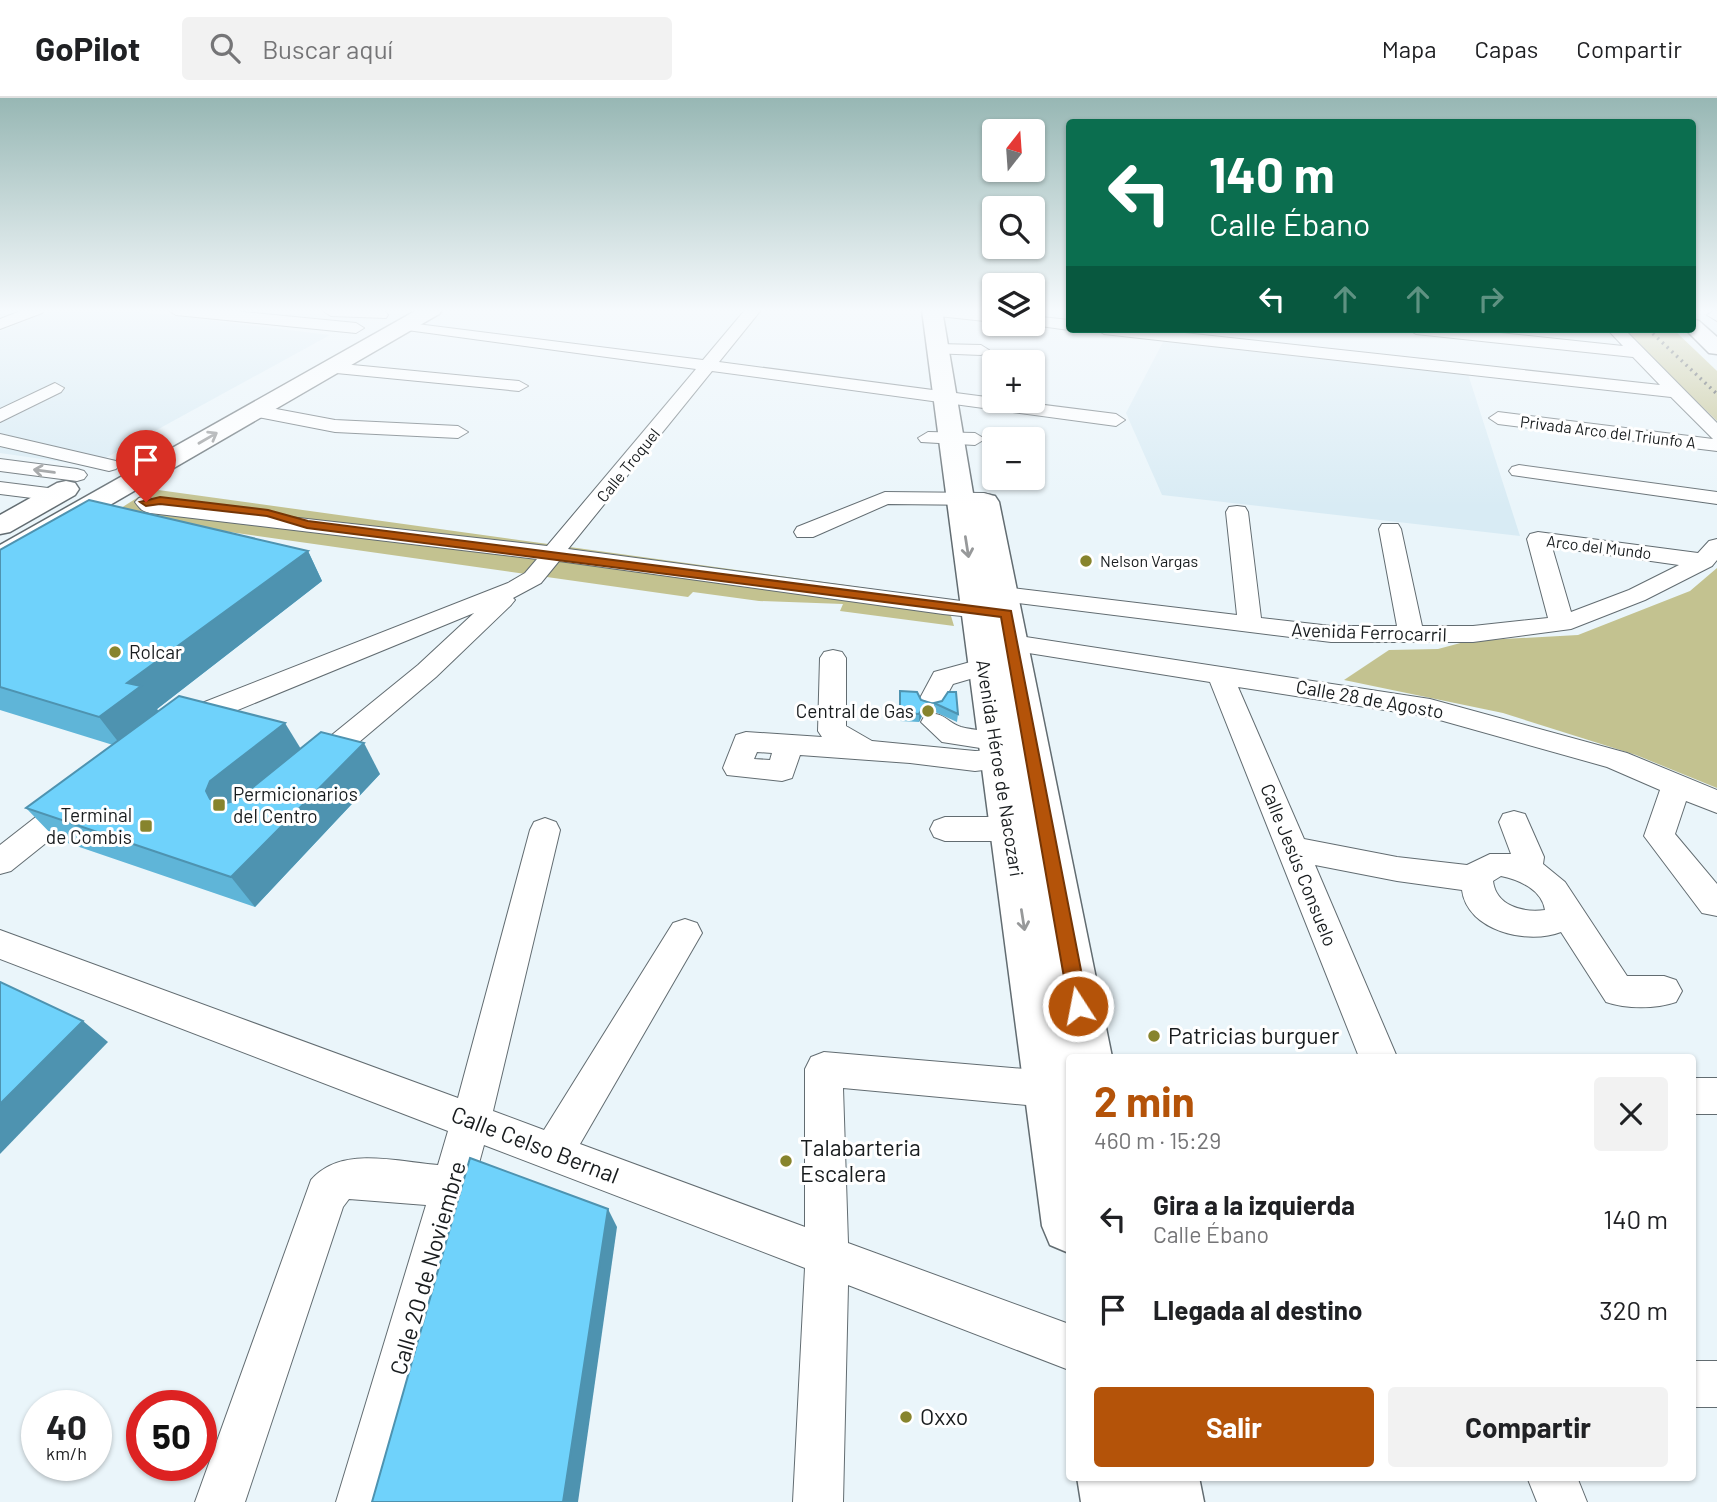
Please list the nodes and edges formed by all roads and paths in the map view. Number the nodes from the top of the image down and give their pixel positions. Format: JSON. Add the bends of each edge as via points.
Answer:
{"nodes":[{"id":1,"x":319,"y":376,"type":"edge"},
{"id":2,"x":406,"y":376,"type":"edge"},
{"id":3,"x":702,"y":376,"type":"edge"},
{"id":4,"x":775,"y":376,"type":"edge"},
{"id":5,"x":957,"y":376,"type":"edge"},
{"id":6,"x":1531,"y":376,"type":"edge"},
{"id":7,"x":1663,"y":376,"type":"edge"},
{"id":8,"x":519,"y":387,"type":"dead end"},
{"id":9,"x":55,"y":388,"type":"dead end"},
{"id":10,"x":1680,"y":393,"type":"junction"},
{"id":11,"x":956,"y":399,"type":"junction"},
{"id":12,"x":255,"y":411,"type":"junction"},
{"id":13,"x":0,"y":416,"type":"edge"},
{"id":14,"x":1498,"y":418,"type":"dead end"},
{"id":15,"x":1116,"y":420,"type":"dead end"},
{"id":16,"x":458,"y":432,"type":"dead end"},
{"id":17,"x":1717,"y":434,"type":"edge"},
{"id":18,"x":0,"y":440,"type":"edge"},
{"id":19,"x":1717,"y":445,"type":"edge"},
{"id":20,"x":132,"y":452,"type":"dead end"},
{"id":21,"x":0,"y":465,"type":"edge"},
{"id":22,"x":109,"y":465,"type":"junction"},
{"id":23,"x":1519,"y":471,"type":"dead end"},
{"id":24,"x":87,"y":477,"type":"junction"},
{"id":25,"x":0,"y":488,"type":"edge"},
{"id":26,"x":56,"y":495,"type":"junction"},
{"id":27,"x":105,"y":497,"type":"junction"},
{"id":28,"x":1717,"y":498,"type":"edge"},
{"id":29,"x":972,"y":499,"type":"junction"},
{"id":30,"x":1237,"y":512,"type":"dead end"},
{"id":31,"x":0,"y":526,"type":"edge"},
{"id":32,"x":1390,"y":529,"type":"dead end"},
{"id":33,"x":805,"y":532,"type":"dead end"},
{"id":34,"x":1711,"y":553,"type":"edge"},
{"id":35,"x":554,"y":555,"type":"junction"},
{"id":36,"x":0,"y":557,"type":"edge"},
{"id":37,"x":516,"y":588,"type":"junction"},
{"id":38,"x":1562,"y":624,"type":"junction"},
{"id":39,"x":1250,"y":625,"type":"junction"},
{"id":40,"x":997,"y":626,"type":"junction"},
{"id":41,"x":1412,"y":635,"type":"junction"},
{"id":42,"x":833,"y":658,"type":"dead end"},
{"id":43,"x":1220,"y":674,"type":"junction"},
{"id":44,"x":161,"y":735,"type":"edge"},
{"id":45,"x":788,"y":745,"type":"dead end"},
{"id":46,"x":867,"y":750,"type":"junction"},
{"id":47,"x":997,"y":750,"type":"junction"},
{"id":48,"x":299,"y":777,"type":"edge"},
{"id":49,"x":1676,"y":785,"type":"junction"},
{"id":50,"x":96,"y":786,"type":"edge"},
{"id":51,"x":1717,"y":802,"type":"edge"},
{"id":52,"x":1514,"y":822,"type":"dead end"},
{"id":53,"x":945,"y":829,"type":"dead end"},
{"id":54,"x":1027,"y":829,"type":"junction"},
{"id":55,"x":545,"y":830,"type":"dead end"},
{"id":56,"x":1305,"y":851,"type":"junction"},
{"id":57,"x":0,"y":862,"type":"edge"},
{"id":58,"x":1527,"y":870,"type":"junction"},
{"id":59,"x":1476,"y":879,"type":"junction"},
{"id":60,"x":1714,"y":904,"type":"dead end"},
{"id":61,"x":1562,"y":905,"type":"junction"},
{"id":62,"x":685,"y":933,"type":"dead end"},
{"id":63,"x":0,"y":944,"type":"edge"},
{"id":64,"x":1664,"y":991,"type":"dead end"},
{"id":65,"x":1087,"y":1054,"type":"edge"},
{"id":66,"x":1377,"y":1054,"type":"edge"},
{"id":67,"x":1048,"y":1089,"type":"junction"},
{"id":68,"x":1696,"y":1096,"type":"edge"},
{"id":69,"x":1717,"y":1096,"type":"edge"},
{"id":70,"x":471,"y":1121,"type":"junction"},
{"id":71,"x":553,"y":1152,"type":"junction"},
{"id":72,"x":452,"y":1187,"type":"junction"},
{"id":73,"x":1066,"y":1206,"type":"edge"},
{"id":74,"x":827,"y":1255,"type":"junction"},
{"id":75,"x":1066,"y":1346,"type":"edge"},
{"id":76,"x":1696,"y":1384,"type":"edge"},
{"id":77,"x":1717,"y":1384,"type":"edge"},
{"id":78,"x":1110,"y":1481,"type":"edge"},
{"id":79,"x":1168,"y":1481,"type":"edge"},
{"id":80,"x":1554,"y":1481,"type":"edge"},
{"id":81,"x":220,"y":1502,"type":"edge"},
{"id":82,"x":361,"y":1502,"type":"edge"},
{"id":83,"x":818,"y":1502,"type":"edge"},
{"id":84,"x":1113,"y":1502,"type":"edge"},
{"id":85,"x":1172,"y":1502,"type":"edge"},
{"id":86,"x":1562,"y":1502,"type":"edge"}],
"edges":[{"from":1,"to":12,"type":"main road"},
{"from":2,"to":8,"type":"street"},
{"from":3,"to":35,"type":"street","name":"Calle Troquel"},
{"from":4,"to":11,"type":"street"},
{"from":5,"to":11,"type":"main road","name":"Avenida Héroe de Nacozari"},
{"from":6,"to":10,"type":"street"},
{"from":7,"to":10,"type":"street"},
{"from":9,"to":13,"type":"street"},
{"from":10,"to":17,"type":"street"},
{"from":11,"to":15,"type":"street"},
{"from":11,"to":29,"type":"main road","name":"Avenida Héroe de Nacozari","via":[[951,439]]},
{"from":12,"to":16,"type":"street","via":[[335,426]]},
{"from":27,"to":12,"type":"main road","one_way":true},
{"from":14,"to":19,"type":"street","name":"Privada Arco del Triunfo A"},
{"from":18,"to":22,"type":"street"},
{"from":20,"to":22,"type":"main road"},
{"from":24,"to":21,"type":"street","one_way":true},
{"from":22,"to":24,"type":"main road"},
{"from":23,"to":28,"type":"street"},
{"from":24,"to":26,"type":"main road"},
{"from":25,"to":26,"type":"street"},
{"from":26,"to":31,"type":"main road"},
{"from":27,"to":35,"type":"street","via":[[256,522]]},
{"from":27,"to":36,"type":"main road"},
{"from":29,"to":33,"type":"street","via":[[886,498]]},
{"from":29,"to":40,"type":"main road","name":"Avenida Héroe de Nacozari"},
{"from":30,"to":39,"type":"street"},
{"from":32,"to":41,"type":"street"},
{"from":34,"to":38,"type":"street","name":"Avenida Ferrocarril","via":[[1637,595]]},
{"from":34,"to":38,"type":"street","name":"Arco del Mundo","via":[[1538,539]]},
{"from":35,"to":37,"type":"street","name":"Calle Troquel","via":[[533,578]]},
{"from":35,"to":40,"type":"street"},
{"from":37,"to":44,"type":"street","via":[[182,721]]},
{"from":37,"to":48,"type":"street"},
{"from":38,"to":41,"type":"street","name":"Avenida Ferrocarril"},
{"from":39,"to":40,"type":"street","name":"Avenida Ferrocarril"},
{"from":39,"to":41,"type":"street","name":"Avenida Ferrocarril","via":[[1331,634]]},
{"from":40,"to":43,"type":"street","name":"Calle 28 de Agosto"},
{"from":40,"to":47,"type":"main road","name":"Avenida Héroe de Nacozari"},
{"from":40,"to":47,"type":"street","via":[[943,678],[933,711],[952,735]]},
{"from":40,"to":54,"type":"main road","name":"Avenida Héroe de Nacozari"},
{"from":42,"to":46,"type":"street","via":[[832,731]]},
{"from":43,"to":49,"type":"street","name":"Calle 28 de Agosto","via":[[1430,708],[1617,760]]},
{"from":43,"to":56,"type":"street","name":"Calle Jesús Consuelo"},
{"from":45,"to":46,"type":"street"},
{"from":46,"to":47,"type":"street","via":[[975,761]]},
{"from":47,"to":54,"type":"main road","name":"Avenida Héroe de Nacozari"},
{"from":49,"to":51,"type":"street","name":"Calle 28 de Agosto"},
{"from":49,"to":60,"type":"street","via":[[1659,836]]},
{"from":50,"to":57,"type":"street"},
{"from":52,"to":58,"type":"street","via":[[1528,857]]},
{"from":53,"to":54,"type":"street"},
{"from":54,"to":65,"type":"main road","name":"Avenida Héroe de Nacozari"},
{"from":54,"to":67,"type":"main road","name":"Avenida Héroe de Nacozari","one_way":true},
{"from":55,"to":70,"type":"street","name":"Calle 20 de Noviembre"},
{"from":56,"to":59,"type":"street"},
{"from":56,"to":66,"type":"street","name":"Calle Jesús Consuelo"},
{"from":58,"to":59,"type":"street","via":[[1501,864],[1482,870]]},
{"from":58,"to":61,"type":"street","via":[[1550,886]]},
{"from":59,"to":61,"type":"street","via":[[1479,895],[1488,906],[1514,922],[1544,926],[1555,922]]},
{"from":61,"to":64,"type":"street","via":[[1618,991]]},
{"from":62,"to":71,"type":"street"},
{"from":63,"to":70,"type":"street","name":"Calle Celso Bernal"},
{"from":67,"to":73,"type":"main road","name":"Avenida Héroe de Nacozari"},
{"from":67,"to":74,"type":"street","via":[[824,1069]]},
{"from":68,"to":69,"type":"street"},
{"from":70,"to":71,"type":"street","name":"Calle Celso Bernal"},
{"from":70,"to":72,"type":"street","name":"Calle 20 de Noviembre"},
{"from":71,"to":74,"type":"street","name":"Calle Celso Bernal"},
{"from":72,"to":81,"type":"street","via":[[347,1178],[326,1195]]},
{"from":72,"to":82,"type":"street","name":"Calle 20 de Noviembre"},
{"from":74,"to":75,"type":"street","name":"Calle Celso Bernal"},
{"from":74,"to":83,"type":"street"},
{"from":76,"to":77,"type":"street"},
{"from":78,"to":84,"type":"main road"},
{"from":79,"to":85,"type":"main road"},
{"from":80,"to":86,"type":"street"}]}
